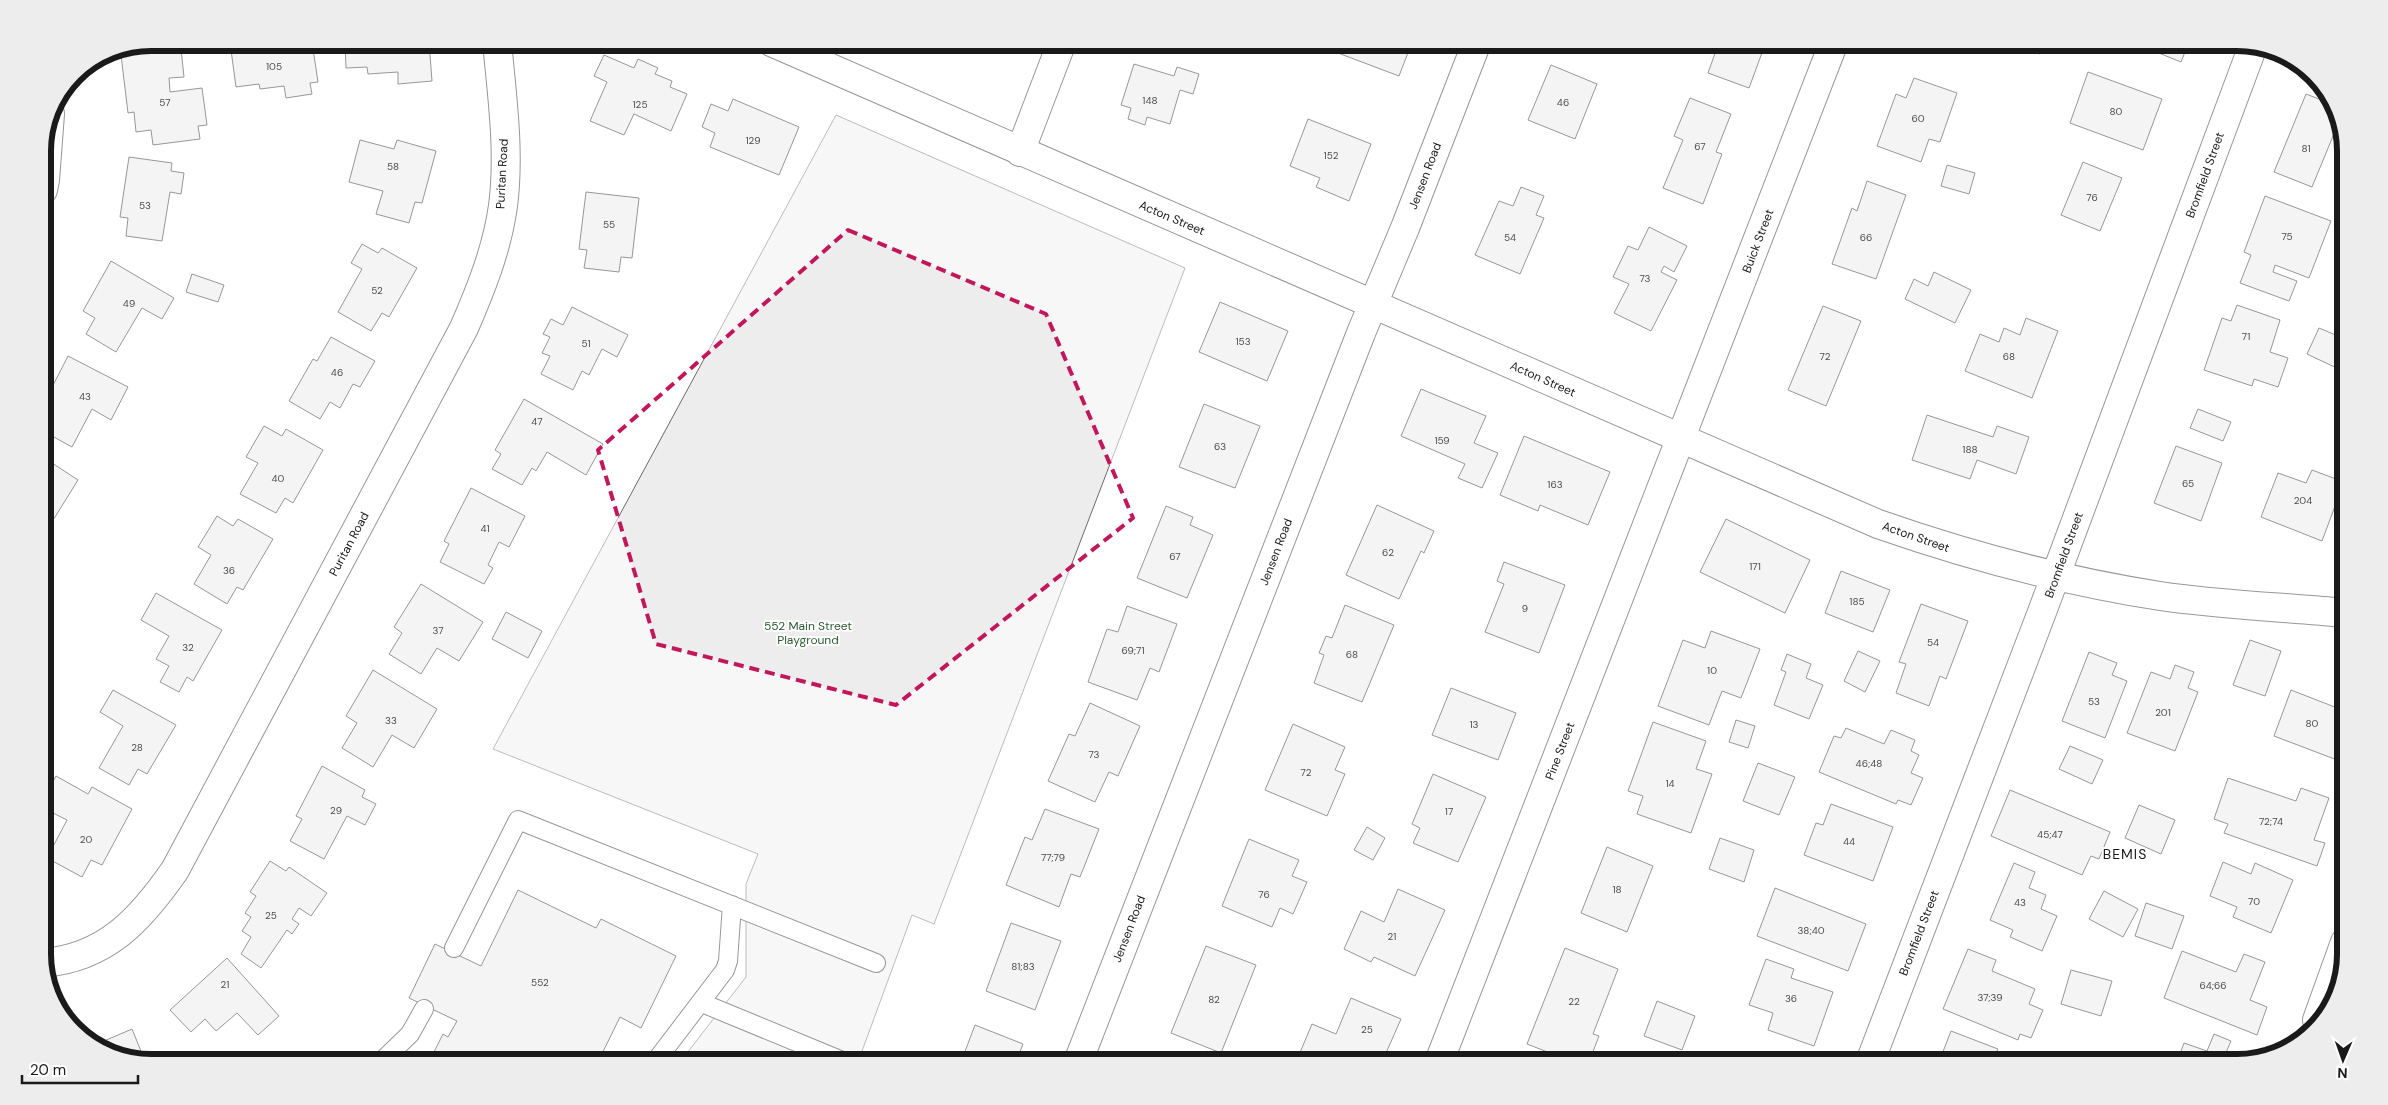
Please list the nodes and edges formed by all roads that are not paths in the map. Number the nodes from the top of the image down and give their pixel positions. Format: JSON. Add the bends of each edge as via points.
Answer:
{"nodes":[{"id":1,"x":498,"y":51,"type":"edge"},
{"id":2,"x":790,"y":51,"type":"edge"},
{"id":3,"x":1059,"y":51,"type":"edge"},
{"id":4,"x":1473,"y":51,"type":"edge"},
{"id":5,"x":1831,"y":51,"type":"edge"},
{"id":6,"x":2251,"y":52,"type":"edge"},
{"id":7,"x":1020,"y":152,"type":"junction"},
{"id":8,"x":1372,"y":305,"type":"junction"},
{"id":9,"x":1681,"y":440,"type":"junction"},
{"id":10,"x":2055,"y":577,"type":"junction"},
{"id":11,"x":2337,"y":611,"type":"edge"},
{"id":12,"x":732,"y":905,"type":"junction"},
{"id":13,"x":454,"y":948,"type":"dead end"},
{"id":14,"x":51,"y":962,"type":"edge"},
{"id":15,"x":876,"y":962,"type":"dead end"},
{"id":16,"x":2336,"y":969,"type":"edge"},
{"id":17,"x":702,"y":1003,"type":"junction"},
{"id":18,"x":2321,"y":1007,"type":"edge"},
{"id":19,"x":424,"y":1009,"type":"dead end"},
{"id":20,"x":389,"y":1054,"type":"edge"},
{"id":21,"x":661,"y":1054,"type":"edge"},
{"id":22,"x":825,"y":1054,"type":"edge"},
{"id":23,"x":1081,"y":1054,"type":"edge"},
{"id":24,"x":1442,"y":1054,"type":"edge"},
{"id":25,"x":1873,"y":1054,"type":"edge"}],
"edges":[{"from":1,"to":14,"type":"street","name":"Puritan Road","via":[[504,109],[503,206],[494,249],[464,328],[175,870],[153,902],[128,927],[102,946],[64,961]]},
{"from":2,"to":7,"type":"street","name":"Acton Street"},
{"from":3,"to":7,"type":"street"},
{"from":4,"to":8,"type":"street","name":"Jensen Road"},
{"from":5,"to":9,"type":"street","name":"Buick Street"},
{"from":6,"to":10,"type":"street","name":"Bromfield Street"},
{"from":7,"to":8,"type":"street","name":"Acton Street"},
{"from":8,"to":9,"type":"street","name":"Acton Street"},
{"from":8,"to":23,"type":"street","name":"Jensen Road"},
{"from":9,"to":10,"type":"street","name":"Acton Street","via":[[1878,524],[1996,562]]},
{"from":9,"to":24,"type":"street","name":"Pine Street"},
{"from":10,"to":11,"type":"street","name":"Acton Street","via":[[2161,596]]},
{"from":10,"to":25,"type":"street","name":"Bromfield Street"},
{"from":12,"to":13,"type":"lane","via":[[518,820]]},
{"from":12,"to":15,"type":"lane"},
{"from":12,"to":17,"type":"lane","via":[[725,970]]},
{"from":16,"to":18,"type":"street"},
{"from":17,"to":21,"type":"lane"},
{"from":17,"to":22,"type":"lane"},
{"from":19,"to":20,"type":"lane","via":[[410,1034]]}]}
